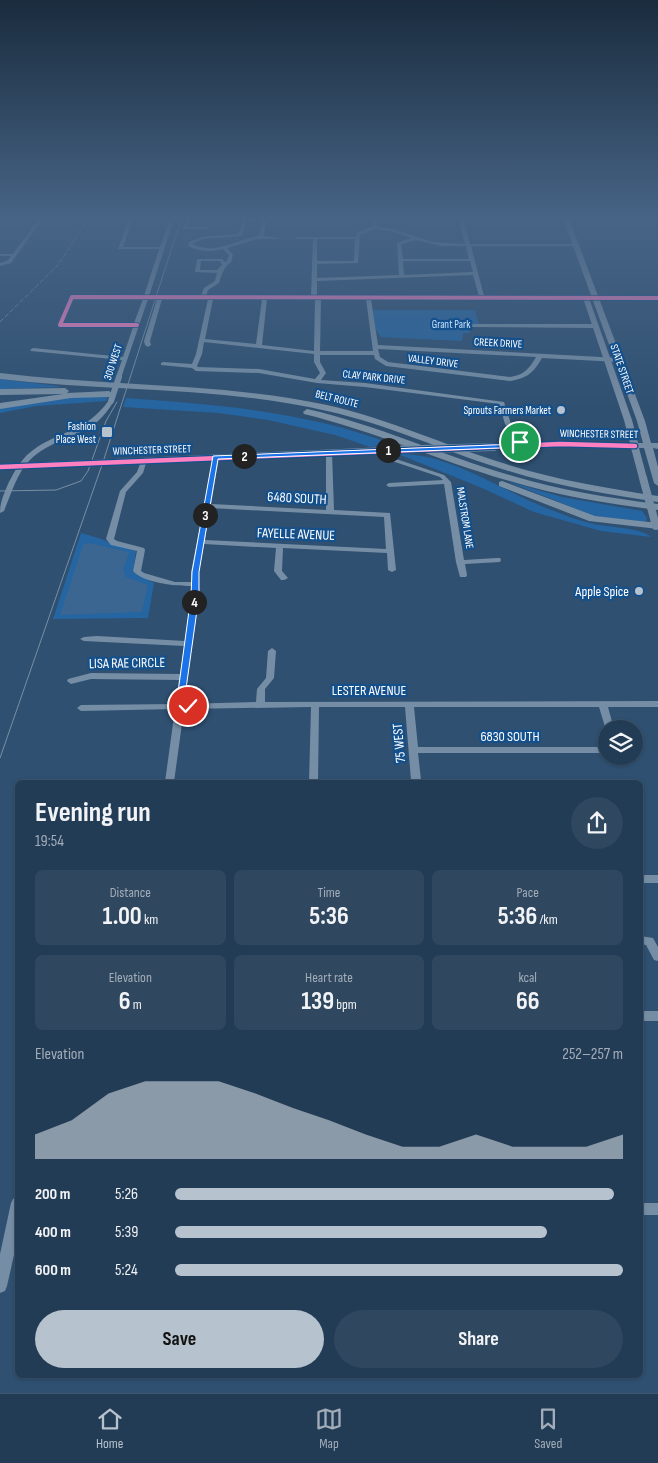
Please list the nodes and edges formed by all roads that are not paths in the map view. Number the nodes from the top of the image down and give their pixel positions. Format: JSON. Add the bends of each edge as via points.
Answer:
{"nodes":[{"id":1,"x":151,"y":281,"type":"edge"},
{"id":2,"x":217,"y":281,"type":"edge"},
{"id":3,"x":314,"y":281,"type":"edge"},
{"id":4,"x":477,"y":281,"type":"edge"},
{"id":5,"x":585,"y":281,"type":"edge"},
{"id":6,"x":588,"y":295,"type":"junction"},
{"id":7,"x":145,"y":297,"type":"junction"},
{"id":8,"x":160,"y":297,"type":"junction"},
{"id":9,"x":203,"y":297,"type":"junction"},
{"id":10,"x":211,"y":297,"type":"junction"},
{"id":11,"x":265,"y":297,"type":"junction"},
{"id":12,"x":316,"y":297,"type":"junction"},
{"id":13,"x":368,"y":297,"type":"junction"},
{"id":14,"x":482,"y":297,"type":"junction"},
{"id":15,"x":658,"y":298,"type":"edge"},
{"id":16,"x":137,"y":325,"type":"junction"},
{"id":17,"x":474,"y":326,"type":"dead end"},
{"id":18,"x":596,"y":326,"type":"junction"},
{"id":19,"x":202,"y":340,"type":"junction"},
{"id":20,"x":148,"y":345,"type":"dead end"},
{"id":21,"x":259,"y":346,"type":"junction"},
{"id":22,"x":33,"y":350,"type":"dead end"},
{"id":23,"x":377,"y":350,"type":"junction"},
{"id":24,"x":316,"y":353,"type":"junction"},
{"id":25,"x":540,"y":356,"type":"junction"},
{"id":26,"x":124,"y":359,"type":"junction"},
{"id":27,"x":607,"y":360,"type":"junction"},
{"id":28,"x":618,"y":360,"type":"junction"},
{"id":29,"x":163,"y":364,"type":"dead end"},
{"id":30,"x":195,"y":368,"type":"junction"},
{"id":31,"x":0,"y":370,"type":"edge"},
{"id":32,"x":0,"y":376,"type":"edge"},
{"id":33,"x":119,"y":377,"type":"joint"},
{"id":34,"x":318,"y":381,"type":"junction"},
{"id":35,"x":0,"y":392,"type":"edge"},
{"id":36,"x":216,"y":392,"type":"junction"},
{"id":37,"x":175,"y":396,"type":"junction"},
{"id":38,"x":111,"y":401,"type":"joint"},
{"id":39,"x":0,"y":406,"type":"edge"},
{"id":40,"x":522,"y":445,"type":"junction"},
{"id":41,"x":635,"y":446,"type":"junction"},
{"id":42,"x":648,"y":446,"type":"junction"},
{"id":43,"x":658,"y":446,"type":"edge"},
{"id":44,"x":383,"y":451,"type":"junction"},
{"id":45,"x":329,"y":453,"type":"junction"},
{"id":46,"x":658,"y":455,"type":"edge"},
{"id":47,"x":216,"y":457,"type":"junction"},
{"id":48,"x":482,"y":458,"type":"junction"},
{"id":49,"x":453,"y":459,"type":"junction"},
{"id":50,"x":144,"y":460,"type":"junction"},
{"id":51,"x":658,"y":464,"type":"edge"},
{"id":52,"x":23,"y":466,"type":"junction"},
{"id":53,"x":0,"y":467,"type":"edge"},
{"id":54,"x":658,"y":481,"type":"edge"},
{"id":55,"x":448,"y":482,"type":"junction"},
{"id":56,"x":389,"y":485,"type":"dead end"},
{"id":57,"x":658,"y":493,"type":"edge"},
{"id":58,"x":658,"y":499,"type":"edge"},
{"id":59,"x":207,"y":506,"type":"junction"},
{"id":60,"x":658,"y":507,"type":"edge"},
{"id":61,"x":0,"y":511,"type":"edge"},
{"id":62,"x":330,"y":512,"type":"junction"},
{"id":63,"x":657,"y":528,"type":"edge"},
{"id":64,"x":201,"y":542,"type":"junction"},
{"id":65,"x":280,"y":545,"type":"junction"},
{"id":66,"x":390,"y":551,"type":"junction"},
{"id":67,"x":497,"y":560,"type":"dead end"},
{"id":68,"x":460,"y":562,"type":"junction"},
{"id":69,"x":392,"y":570,"type":"dead end"},
{"id":70,"x":462,"y":575,"type":"dead end"},
{"id":71,"x":284,"y":578,"type":"dead end"},
{"id":72,"x":195,"y":584,"type":"junction"},
{"id":73,"x":84,"y":639,"type":"dead end"},
{"id":74,"x":188,"y":644,"type":"junction"},
{"id":75,"x":272,"y":651,"type":"dead end"},
{"id":76,"x":184,"y":677,"type":"junction"},
{"id":77,"x":71,"y":681,"type":"dead end"},
{"id":78,"x":314,"y":704,"type":"junction"},
{"id":79,"x":409,"y":704,"type":"junction"},
{"id":80,"x":603,"y":704,"type":"junction"},
{"id":81,"x":658,"y":704,"type":"edge"},
{"id":82,"x":260,"y":705,"type":"junction"},
{"id":83,"x":179,"y":706,"type":"junction"},
{"id":84,"x":81,"y":708,"type":"dead end"},
{"id":85,"x":607,"y":720,"type":"edge"},
{"id":86,"x":414,"y":750,"type":"junction"},
{"id":87,"x":598,"y":750,"type":"edge"},
{"id":88,"x":170,"y":780,"type":"edge"},
{"id":89,"x":314,"y":780,"type":"edge"},
{"id":90,"x":416,"y":780,"type":"dead end"},
{"id":91,"x":643,"y":879,"type":"edge"},
{"id":92,"x":658,"y":880,"type":"edge"},
{"id":93,"x":643,"y":940,"type":"edge"},
{"id":94,"x":658,"y":957,"type":"edge"},
{"id":95,"x":643,"y":1016,"type":"edge"},
{"id":96,"x":658,"y":1016,"type":"edge"},
{"id":97,"x":643,"y":1209,"type":"edge"},
{"id":98,"x":658,"y":1209,"type":"edge"},
{"id":99,"x":15,"y":1217,"type":"edge"},
{"id":100,"x":0,"y":1286,"type":"edge"}],
"edges":[{"from":1,"to":7,"type":"street","name":"300 WEST"},
{"from":2,"to":9,"type":"street","via":[[206,289]]},
{"from":3,"to":12,"type":"street"},
{"from":4,"to":14,"type":"street"},
{"from":5,"to":6,"type":"main road","name":"STATE STREET"},
{"from":6,"to":14,"type":"street"},
{"from":6,"to":15,"type":"street"},
{"from":6,"to":18,"type":"main road","name":"STATE STREET"},
{"from":6,"to":28,"type":"main road","name":"STATE STREET"},
{"from":7,"to":8,"type":"street"},
{"from":7,"to":16,"type":"street","name":"300 WEST"},
{"from":7,"to":16,"type":"street","via":[[72,297],[60,325]]},
{"from":8,"to":9,"type":"street"},
{"from":8,"to":20,"type":"street"},
{"from":9,"to":10,"type":"street"},
{"from":10,"to":11,"type":"street"},
{"from":10,"to":19,"type":"street"},
{"from":11,"to":12,"type":"street"},
{"from":11,"to":21,"type":"street"},
{"from":12,"to":13,"type":"street"},
{"from":12,"to":24,"type":"street"},
{"from":13,"to":14,"type":"street"},
{"from":13,"to":23,"type":"street","via":[[371,330],[376,336]]},
{"from":16,"to":26,"type":"street","name":"300 WEST"},
{"from":17,"to":18,"type":"street"},
{"from":18,"to":27,"type":"main road","name":"STATE STREET"},
{"from":19,"to":21,"type":"street","name":"CREEK DRIVE"},
{"from":19,"to":30,"type":"street"},
{"from":21,"to":24,"type":"street","name":"CREEK DRIVE"},
{"from":22,"to":26,"type":"street"},
{"from":23,"to":24,"type":"street","name":"CREEK DRIVE"},
{"from":23,"to":25,"type":"street","name":"CREEK DRIVE","via":[[465,349]]},
{"from":23,"to":25,"type":"street","name":"VALLEY DRIVE","via":[[379,360],[391,366],[504,380],[523,378]]},
{"from":24,"to":34,"type":"street","via":[[323,373]]},
{"from":25,"to":27,"type":"street","name":"CREEK DRIVE"},
{"from":26,"to":33,"type":"street","name":"300 WEST"},
{"from":27,"to":28,"type":"street","name":"CREEK DRIVE"},
{"from":27,"to":41,"type":"main road","name":"STATE STREET"},
{"from":28,"to":42,"type":"main road","name":"STATE STREET"},
{"from":29,"to":30,"type":"street"},
{"from":30,"to":34,"type":"street","name":"CLAY PARK DRIVE","via":[[259,372]]},
{"from":31,"to":36,"type":"highway"},
{"from":32,"to":36,"type":"highway","name":"BELT ROUTE","via":[[96,386]]},
{"from":33,"to":38,"type":"street","name":"300 WEST","bridge":true},
{"from":34,"to":40,"type":"street","name":"CLAY PARK DRIVE","via":[[502,403],[508,424]]},
{"from":35,"to":37,"type":"highway","name":"BELT ROUTE","via":[[75,391]]},
{"from":36,"to":48,"type":"highway","name":"BELT ROUTE","via":[[326,408],[380,422]]},
{"from":37,"to":39,"type":"highway","via":[[71,395]]},
{"from":37,"to":49,"type":"highway","name":"BELT ROUTE","via":[[313,413]]},
{"from":38,"to":52,"type":"street","via":[[97,419],[43,446]]},
{"from":40,"to":41,"type":"main road","name":"WINCHESTER STREET"},
{"from":40,"to":44,"type":"main road","name":"WINCHESTER STREET","bridge":true},
{"from":41,"to":42,"type":"main road","name":"WINCHESTER STREET"},
{"from":41,"to":63,"type":"main road","name":"STATE STREET","bridge":true},
{"from":42,"to":43,"type":"main road","name":"WINCHESTER STREET"},
{"from":42,"to":54,"type":"main road","name":"STATE STREET"},
{"from":44,"to":45,"type":"main road","name":"WINCHESTER STREET"},
{"from":44,"to":55,"type":"street","name":"MALSTROM LANE","via":[[382,456],[442,476]]},
{"from":45,"to":47,"type":"main road","name":"WINCHESTER STREET"},
{"from":45,"to":62,"type":"street"},
{"from":46,"to":51,"type":"main road"},
{"from":47,"to":50,"type":"main road","name":"WINCHESTER STREET"},
{"from":47,"to":59,"type":"street"},
{"from":48,"to":57,"type":"highway","via":[[592,484]]},
{"from":48,"to":58,"type":"highway","name":"BELT ROUTE","via":[[536,476]]},
{"from":49,"to":60,"type":"highway","name":"BELT ROUTE","via":[[552,489]]},
{"from":49,"to":63,"type":"highway","via":[[465,468],[576,514]]},
{"from":50,"to":52,"type":"main road","name":"WINCHESTER STREET"},
{"from":50,"to":72,"type":"street","via":[[140,473],[122,491],[110,539],[141,550],[137,571],[141,575],[175,584]]},
{"from":52,"to":53,"type":"main road","name":"WINCHESTER STREET"},
{"from":52,"to":61,"type":"street"},
{"from":55,"to":56,"type":"street"},
{"from":55,"to":68,"type":"street","name":"MALSTROM LANE"},
{"from":59,"to":62,"type":"street","name":"6480 SOUTH"},
{"from":59,"to":64,"type":"street"},
{"from":62,"to":66,"type":"street","name":"6480 SOUTH","via":[[387,516]]},
{"from":64,"to":65,"type":"street","name":"FAYELLE AVENUE"},
{"from":64,"to":72,"type":"street"},
{"from":65,"to":66,"type":"street","name":"FAYELLE AVENUE"},
{"from":65,"to":71,"type":"street","via":[[278,571]]},
{"from":66,"to":69,"type":"street"},
{"from":67,"to":68,"type":"street"},
{"from":68,"to":70,"type":"street","name":"MALSTROM LANE"},
{"from":72,"to":74,"type":"street"},
{"from":73,"to":74,"type":"street","via":[[121,638],[151,644]]},
{"from":74,"to":76,"type":"street"},
{"from":75,"to":82,"type":"street","via":[[270,678],[261,689]]},
{"from":76,"to":77,"type":"street","name":"LISA RAE CIRCLE","via":[[91,676]]},
{"from":76,"to":83,"type":"street"},
{"from":78,"to":79,"type":"street","name":"LESTER AVENUE"},
{"from":78,"to":82,"type":"street","name":"LESTER AVENUE"},
{"from":78,"to":89,"type":"street"},
{"from":79,"to":80,"type":"street","name":"LESTER AVENUE"},
{"from":79,"to":86,"type":"street","name":"75 WEST"},
{"from":80,"to":81,"type":"street","name":"LESTER AVENUE"},
{"from":80,"to":85,"type":"street"},
{"from":82,"to":83,"type":"street","name":"LESTER AVENUE"},
{"from":83,"to":84,"type":"street","name":"LESTER AVENUE"},
{"from":83,"to":88,"type":"street"},
{"from":86,"to":87,"type":"street","name":"6830 SOUTH"},
{"from":86,"to":90,"type":"street","name":"75 WEST"},
{"from":91,"to":92,"type":"street"},
{"from":93,"to":94,"type":"street","via":[[649,941]]},
{"from":95,"to":96,"type":"street"},
{"from":97,"to":98,"type":"street"},
{"from":99,"to":100,"type":"street"}]}
